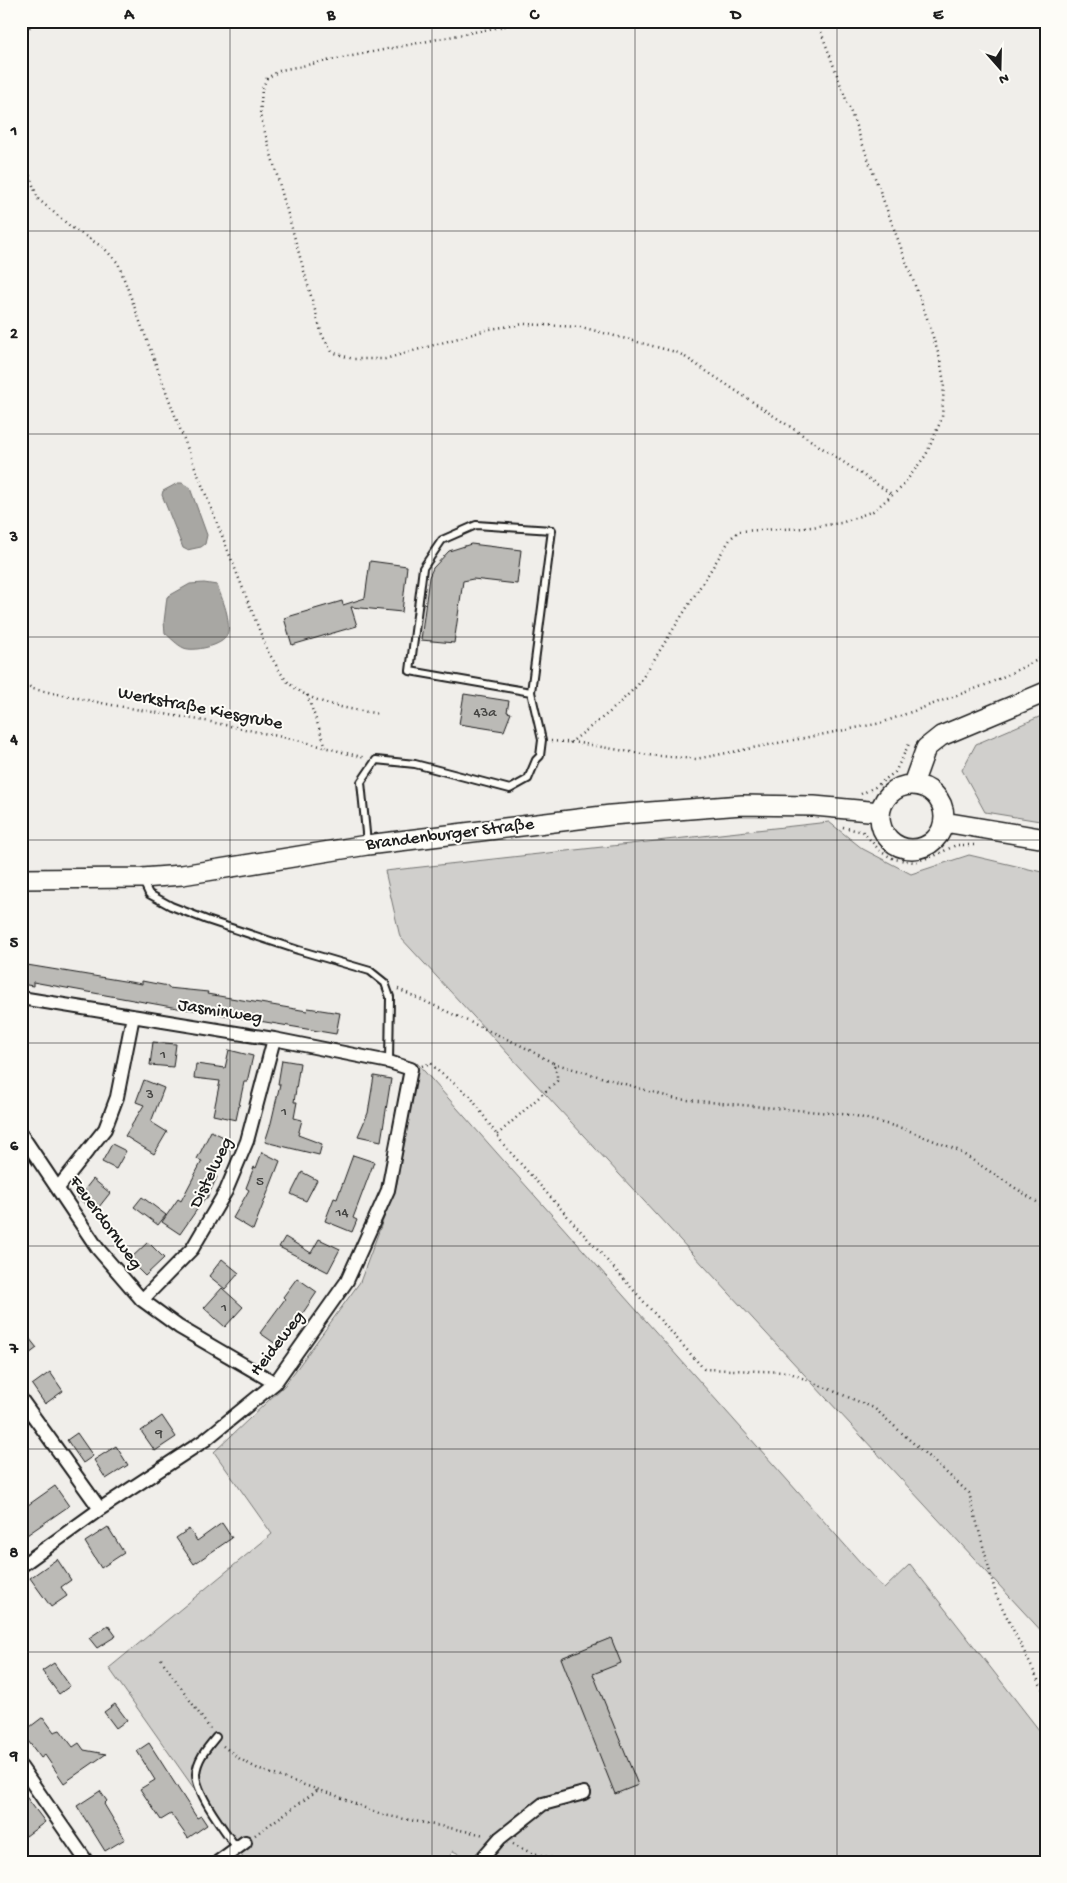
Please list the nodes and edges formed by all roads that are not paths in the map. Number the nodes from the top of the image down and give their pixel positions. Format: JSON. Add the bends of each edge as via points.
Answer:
{"nodes":[{"id":1,"x":531,"y":692,"type":"junction"},
{"id":2,"x":1046,"y":692,"type":"edge"},
{"id":3,"x":913,"y":784,"type":"junction"},
{"id":4,"x":880,"y":812,"type":"junction"},
{"id":5,"x":944,"y":822,"type":"junction"},
{"id":6,"x":1046,"y":839,"type":"edge"},
{"id":7,"x":367,"y":845,"type":"junction"},
{"id":8,"x":142,"y":878,"type":"junction"},
{"id":9,"x":21,"y":880,"type":"edge"},
{"id":10,"x":21,"y":998,"type":"edge"},
{"id":11,"x":134,"y":1016,"type":"junction"},
{"id":12,"x":274,"y":1039,"type":"junction"},
{"id":13,"x":389,"y":1062,"type":"junction"},
{"id":14,"x":411,"y":1069,"type":"joint"},
{"id":15,"x":21,"y":1134,"type":"edge"},
{"id":16,"x":58,"y":1188,"type":"junction"},
{"id":17,"x":142,"y":1300,"type":"junction"},
{"id":18,"x":274,"y":1383,"type":"junction"},
{"id":19,"x":21,"y":1399,"type":"edge"},
{"id":20,"x":100,"y":1510,"type":"junction"},
{"id":21,"x":21,"y":1566,"type":"edge"},
{"id":22,"x":216,"y":1737,"type":"road end"},
{"id":23,"x":21,"y":1767,"type":"edge"},
{"id":24,"x":584,"y":1793,"type":"dead end"},
{"id":25,"x":241,"y":1845,"type":"joint"},
{"id":26,"x":87,"y":1862,"type":"edge"},
{"id":27,"x":218,"y":1862,"type":"edge"},
{"id":28,"x":478,"y":1862,"type":"edge"}],
"edges":[{"from":1,"to":1,"type":"lane","via":[[410,671],[423,568],[442,540],[476,525],[552,530]]},
{"from":1,"to":7,"type":"lane","via":[[542,740],[540,756],[528,778],[510,789],[415,764],[376,760],[361,782]]},
{"from":2,"to":3,"type":"street","via":[[941,736],[926,748]]},
{"from":3,"to":4,"type":"street","via":[[895,789],[882,803]]},
{"from":3,"to":5,"type":"street","via":[[934,792],[941,801]]},
{"from":4,"to":5,"type":"street","via":[[884,834],[892,842],[907,848],[923,847],[933,842]]},
{"from":4,"to":7,"type":"street","name":"Brandenburger Straße","via":[[814,806],[742,805],[611,815]]},
{"from":5,"to":6,"type":"street"},
{"from":7,"to":8,"type":"street","name":"Brandenburger Straße","via":[[182,875]]},
{"from":8,"to":9,"type":"street","name":"Brandenburger Straße"},
{"from":8,"to":13,"type":"lane","via":[[149,894],[171,906],[370,971],[385,983],[390,997]]},
{"from":10,"to":11,"type":"street","name":"Jasminweg"},
{"from":11,"to":12,"type":"street","name":"Jasminweg"},
{"from":11,"to":16,"type":"street","via":[[117,1097],[105,1129]]},
{"from":12,"to":13,"type":"street","name":"Jasminweg"},
{"from":12,"to":17,"type":"street","name":"Distelweg","via":[[247,1141],[226,1191],[192,1249]]},
{"from":13,"to":14,"type":"street","name":"Jasminweg"},
{"from":14,"to":18,"type":"street","name":"Heideweg","via":[[388,1190],[347,1281]]},
{"from":15,"to":16,"type":"street","name":"Feuerdornweg"},
{"from":16,"to":17,"type":"street","name":"Feuerdornweg","via":[[98,1249]]},
{"from":17,"to":18,"type":"street","name":"Feuerdornweg","via":[[179,1327]]},
{"from":18,"to":20,"type":"street","name":"Heideweg","via":[[205,1440]]},
{"from":19,"to":20,"type":"street"},
{"from":20,"to":21,"type":"street","name":"Heideweg"},
{"from":22,"to":25,"type":"lane","via":[[200,1757],[196,1775],[212,1813]]},
{"from":23,"to":26,"type":"street"},
{"from":24,"to":28,"type":"street","via":[[543,1804],[500,1838]]},
{"from":25,"to":27,"type":"street"}]}
